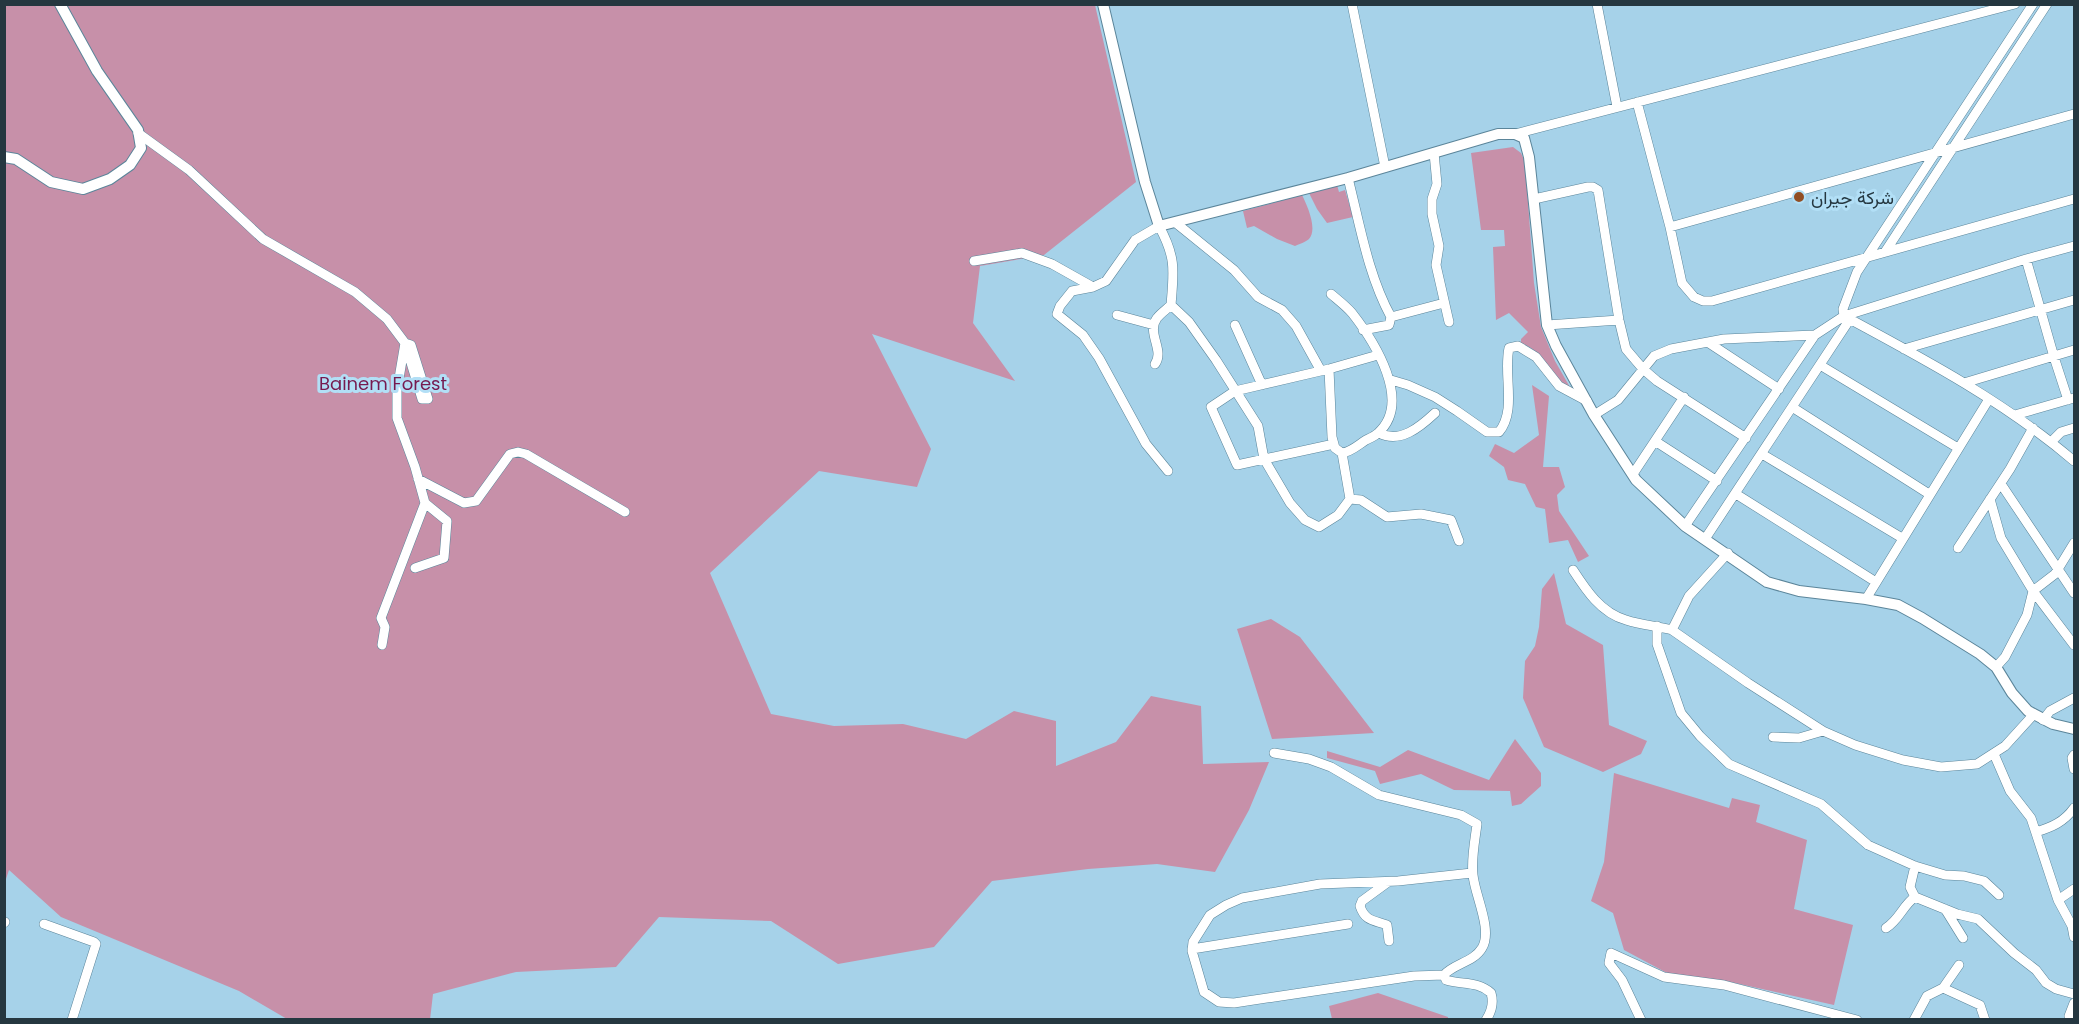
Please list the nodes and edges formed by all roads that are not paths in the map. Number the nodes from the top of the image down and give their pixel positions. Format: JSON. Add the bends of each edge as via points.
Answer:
{"nodes":[{"id":1,"x":60,"y":4,"type":"edge"},
{"id":2,"x":1103,"y":4,"type":"edge"},
{"id":3,"x":1352,"y":4,"type":"edge"},
{"id":4,"x":1597,"y":4,"type":"edge"},
{"id":5,"x":2015,"y":4,"type":"edge"},
{"id":6,"x":2033,"y":4,"type":"edge"},
{"id":7,"x":2048,"y":4,"type":"edge"},
{"id":8,"x":1976,"y":92,"type":"junction"},
{"id":9,"x":1637,"y":102,"type":"junction"},
{"id":10,"x":1981,"y":104,"type":"junction"},
{"id":11,"x":1617,"y":107,"type":"junction"},
{"id":12,"x":2074,"y":114,"type":"edge"},
{"id":13,"x":138,"y":133,"type":"junction"},
{"id":14,"x":1515,"y":134,"type":"junction"},
{"id":15,"x":1952,"y":149,"type":"junction"},
{"id":16,"x":1434,"y":153,"type":"junction"},
{"id":17,"x":1938,"y":153,"type":"junction"},
{"id":18,"x":4,"y":157,"type":"edge"},
{"id":19,"x":1942,"y":163,"type":"junction"},
{"id":20,"x":1384,"y":167,"type":"junction"},
{"id":21,"x":1348,"y":178,"type":"junction"},
{"id":22,"x":1533,"y":199,"type":"junction"},
{"id":23,"x":2074,"y":200,"type":"edge"},
{"id":24,"x":1176,"y":222,"type":"junction"},
{"id":25,"x":1159,"y":226,"type":"junction"},
{"id":26,"x":1670,"y":227,"type":"junction"},
{"id":27,"x":2074,"y":246,"type":"edge"},
{"id":28,"x":1885,"y":252,"type":"junction"},
{"id":29,"x":1869,"y":256,"type":"junction"},
{"id":30,"x":2026,"y":259,"type":"junction"},
{"id":31,"x":975,"y":261,"type":"dead end"},
{"id":32,"x":1093,"y":287,"type":"junction"},
{"id":33,"x":1331,"y":294,"type":"dead end"},
{"id":34,"x":2074,"y":300,"type":"edge"},
{"id":35,"x":1444,"y":303,"type":"junction"},
{"id":36,"x":1171,"y":305,"type":"junction"},
{"id":37,"x":2042,"y":309,"type":"junction"},
{"id":38,"x":1117,"y":315,"type":"dead end"},
{"id":39,"x":1392,"y":317,"type":"junction"},
{"id":40,"x":1847,"y":318,"type":"junction"},
{"id":41,"x":1619,"y":320,"type":"junction"},
{"id":42,"x":1449,"y":322,"type":"dead end"},
{"id":43,"x":1154,"y":324,"type":"junction"},
{"id":44,"x":1235,"y":325,"type":"dead end"},
{"id":45,"x":1547,"y":325,"type":"junction"},
{"id":46,"x":1363,"y":330,"type":"junction"},
{"id":47,"x":1815,"y":335,"type":"junction"},
{"id":48,"x":405,"y":343,"type":"junction"},
{"id":49,"x":1709,"y":343,"type":"junction"},
{"id":50,"x":1904,"y":349,"type":"junction"},
{"id":51,"x":2074,"y":350,"type":"edge"},
{"id":52,"x":1378,"y":355,"type":"junction"},
{"id":53,"x":2054,"y":357,"type":"junction"},
{"id":54,"x":1155,"y":364,"type":"dead end"},
{"id":55,"x":1820,"y":364,"type":"junction"},
{"id":56,"x":1643,"y":369,"type":"junction"},
{"id":57,"x":1325,"y":370,"type":"junction"},
{"id":58,"x":1391,"y":380,"type":"junction"},
{"id":59,"x":1964,"y":383,"type":"junction"},
{"id":60,"x":1262,"y":385,"type":"junction"},
{"id":61,"x":1779,"y":389,"type":"junction"},
{"id":62,"x":1235,"y":391,"type":"junction"},
{"id":63,"x":1684,"y":397,"type":"junction"},
{"id":64,"x":1989,"y":399,"type":"junction"},
{"id":65,"x":2071,"y":399,"type":"edge"},
{"id":66,"x":1587,"y":402,"type":"junction"},
{"id":67,"x":1792,"y":407,"type":"junction"},
{"id":68,"x":1435,"y":413,"type":"dead end"},
{"id":69,"x":1594,"y":415,"type":"junction"},
{"id":70,"x":2015,"y":415,"type":"junction"},
{"id":71,"x":2033,"y":428,"type":"junction"},
{"id":72,"x":2074,"y":428,"type":"edge"},
{"id":73,"x":1379,"y":433,"type":"junction"},
{"id":74,"x":1746,"y":438,"type":"junction"},
{"id":75,"x":1655,"y":441,"type":"junction"},
{"id":76,"x":2052,"y":441,"type":"junction"},
{"id":77,"x":1334,"y":444,"type":"junction"},
{"id":78,"x":1958,"y":448,"type":"junction"},
{"id":79,"x":1342,"y":453,"type":"junction"},
{"id":80,"x":1762,"y":454,"type":"junction"},
{"id":81,"x":1264,"y":459,"type":"junction"},
{"id":82,"x":2074,"y":461,"type":"edge"},
{"id":83,"x":1168,"y":471,"type":"dead end"},
{"id":84,"x":1632,"y":474,"type":"junction"},
{"id":85,"x":418,"y":479,"type":"junction"},
{"id":86,"x":1717,"y":481,"type":"junction"},
{"id":87,"x":2001,"y":484,"type":"junction"},
{"id":88,"x":1736,"y":494,"type":"junction"},
{"id":89,"x":1929,"y":494,"type":"junction"},
{"id":90,"x":1350,"y":499,"type":"junction"},
{"id":91,"x":1990,"y":499,"type":"junction"},
{"id":92,"x":425,"y":503,"type":"junction"},
{"id":93,"x":625,"y":512,"type":"dead end"},
{"id":94,"x":1685,"y":526,"type":"junction"},
{"id":95,"x":1902,"y":538,"type":"junction"},
{"id":96,"x":1705,"y":539,"type":"junction"},
{"id":97,"x":1459,"y":541,"type":"dead end"},
{"id":98,"x":2074,"y":543,"type":"edge"},
{"id":99,"x":1958,"y":549,"type":"dead end"},
{"id":100,"x":1728,"y":554,"type":"junction"},
{"id":101,"x":415,"y":568,"type":"dead end"},
{"id":102,"x":2059,"y":568,"type":"junction"},
{"id":103,"x":1573,"y":570,"type":"dead end"},
{"id":104,"x":1876,"y":582,"type":"junction"},
{"id":105,"x":2033,"y":591,"type":"junction"},
{"id":106,"x":2074,"y":593,"type":"edge"},
{"id":107,"x":1866,"y":599,"type":"junction"},
{"id":108,"x":1657,"y":626,"type":"junction"},
{"id":109,"x":1672,"y":630,"type":"junction"},
{"id":110,"x":382,"y":645,"type":"dead end"},
{"id":111,"x":2074,"y":645,"type":"edge"},
{"id":112,"x":1996,"y":667,"type":"junction"},
{"id":113,"x":2074,"y":698,"type":"edge"},
{"id":114,"x":2038,"y":717,"type":"junction"},
{"id":115,"x":2074,"y":729,"type":"edge"},
{"id":116,"x":1823,"y":731,"type":"junction"},
{"id":117,"x":1773,"y":737,"type":"dead end"},
{"id":118,"x":1274,"y":753,"type":"dead end"},
{"id":119,"x":1994,"y":754,"type":"junction"},
{"id":120,"x":2074,"y":754,"type":"edge"},
{"id":121,"x":2074,"y":769,"type":"edge"},
{"id":122,"x":2074,"y":808,"type":"edge"},
{"id":123,"x":2036,"y":832,"type":"junction"},
{"id":124,"x":1915,"y":866,"type":"junction"},
{"id":125,"x":1472,"y":873,"type":"junction"},
{"id":126,"x":1388,"y":882,"type":"junction"},
{"id":127,"x":2074,"y":889,"type":"edge"},
{"id":128,"x":1999,"y":895,"type":"dead end"},
{"id":129,"x":1915,"y":897,"type":"junction"},
{"id":130,"x":2058,"y":900,"type":"junction"},
{"id":131,"x":1944,"y":908,"type":"junction"},
{"id":132,"x":44,"y":924,"type":"dead end"},
{"id":133,"x":1348,"y":924,"type":"dead end"},
{"id":134,"x":1886,"y":928,"type":"dead end"},
{"id":135,"x":2074,"y":936,"type":"edge"},
{"id":136,"x":1963,"y":938,"type":"dead end"},
{"id":137,"x":1389,"y":941,"type":"dead end"},
{"id":138,"x":1192,"y":949,"type":"junction"},
{"id":139,"x":1959,"y":965,"type":"dead end"},
{"id":140,"x":1444,"y":975,"type":"junction"},
{"id":141,"x":1943,"y":988,"type":"junction"},
{"id":142,"x":2074,"y":994,"type":"edge"},
{"id":143,"x":2074,"y":1003,"type":"edge"},
{"id":144,"x":72,"y":1020,"type":"edge"},
{"id":145,"x":1486,"y":1020,"type":"edge"},
{"id":146,"x":1641,"y":1020,"type":"edge"},
{"id":147,"x":1857,"y":1020,"type":"edge"},
{"id":148,"x":1914,"y":1020,"type":"edge"},
{"id":149,"x":1984,"y":1020,"type":"edge"},
{"id":150,"x":2071,"y":1020,"type":"edge"}],
"edges":[{"from":1,"to":13,"type":"street","via":[[96,71]]},
{"from":2,"to":25,"type":"street"},
{"from":3,"to":20,"type":"street"},
{"from":4,"to":11,"type":"street"},
{"from":5,"to":9,"type":"street"},
{"from":6,"to":8,"type":"street"},
{"from":7,"to":10,"type":"street"},
{"from":8,"to":10,"type":"street"},
{"from":8,"to":17,"type":"street"},
{"from":9,"to":11,"type":"street"},
{"from":9,"to":26,"type":"street"},
{"from":10,"to":15,"type":"street"},
{"from":11,"to":14,"type":"street"},
{"from":12,"to":15,"type":"street"},
{"from":13,"to":18,"type":"street","via":[[141,147],[130,165],[83,189],[51,182],[16,159]]},
{"from":13,"to":48,"type":"street","via":[[189,170],[263,239],[354,292],[387,319]]},
{"from":14,"to":16,"type":"street","via":[[1498,134]]},
{"from":14,"to":22,"type":"street","via":[[1524,138]]},
{"from":15,"to":17,"type":"street"},
{"from":15,"to":19,"type":"street"},
{"from":16,"to":20,"type":"street"},
{"from":16,"to":35,"type":"street","via":[[1437,184],[1431,199],[1439,246],[1436,265]]},
{"from":17,"to":19,"type":"street"},
{"from":17,"to":26,"type":"street"},
{"from":17,"to":29,"type":"street"},
{"from":19,"to":28,"type":"street"},
{"from":20,"to":21,"type":"street"},
{"from":21,"to":24,"type":"street"},
{"from":21,"to":39,"type":"street","via":[[1381,298]]},
{"from":22,"to":41,"type":"street","via":[[1590,186],[1598,190]]},
{"from":22,"to":45,"type":"street"},
{"from":23,"to":28,"type":"street"},
{"from":24,"to":25,"type":"street"},
{"from":24,"to":57,"type":"street","via":[[1234,270],[1258,297],[1282,310]]},
{"from":25,"to":32,"type":"street","via":[[1135,240],[1106,281]]},
{"from":25,"to":36,"type":"street","via":[[1174,263]]},
{"from":26,"to":29,"type":"street","via":[[1682,283],[1689,294],[1703,301]]},
{"from":27,"to":30,"type":"street"},
{"from":28,"to":29,"type":"street"},
{"from":29,"to":40,"type":"street","via":[[1857,272],[1843,309]]},
{"from":30,"to":37,"type":"street"},
{"from":30,"to":40,"type":"street"},
{"from":31,"to":32,"type":"street","via":[[1022,253],[1052,264]]},
{"from":32,"to":83,"type":"street","via":[[1072,291],[1057,314],[1083,335],[1099,357],[1146,444]]},
{"from":33,"to":46,"type":"street","via":[[1351,311]]},
{"from":34,"to":37,"type":"street"},
{"from":35,"to":39,"type":"street"},
{"from":35,"to":42,"type":"street"},
{"from":36,"to":43,"type":"street"},
{"from":36,"to":62,"type":"street","via":[[1189,322]]},
{"from":37,"to":50,"type":"street"},
{"from":37,"to":53,"type":"street"},
{"from":38,"to":43,"type":"street"},
{"from":39,"to":46,"type":"street","via":[[1389,326]]},
{"from":40,"to":47,"type":"street"},
{"from":40,"to":50,"type":"street"},
{"from":40,"to":55,"type":"street"},
{"from":41,"to":45,"type":"street"},
{"from":41,"to":56,"type":"street","via":[[1626,349]]},
{"from":43,"to":54,"type":"street","via":[[1158,352]]},
{"from":44,"to":60,"type":"street"},
{"from":45,"to":66,"type":"street"},
{"from":46,"to":52,"type":"street"},
{"from":47,"to":49,"type":"street"},
{"from":47,"to":61,"type":"street"},
{"from":48,"to":48,"type":"street","via":[[422,399],[428,399],[411,345]]},
{"from":48,"to":85,"type":"street","via":[[397,418]]},
{"from":49,"to":56,"type":"street","via":[[1671,349],[1654,356]]},
{"from":49,"to":61,"type":"street"},
{"from":50,"to":59,"type":"street"},
{"from":51,"to":53,"type":"street"},
{"from":52,"to":57,"type":"street"},
{"from":52,"to":58,"type":"street"},
{"from":53,"to":59,"type":"street"},
{"from":53,"to":65,"type":"street"},
{"from":55,"to":67,"type":"street"},
{"from":55,"to":78,"type":"street"},
{"from":56,"to":63,"type":"street"},
{"from":56,"to":69,"type":"street","via":[[1618,400]]},
{"from":57,"to":60,"type":"street"},
{"from":57,"to":77,"type":"street"},
{"from":58,"to":66,"type":"street","via":[[1435,397],[1486,432],[1499,432],[1506,424],[1508,411],[1506,361],[1509,348],[1518,346],[1536,357],[1559,386]]},
{"from":58,"to":73,"type":"street","via":[[1393,404]]},
{"from":59,"to":64,"type":"street"},
{"from":60,"to":62,"type":"street"},
{"from":61,"to":74,"type":"street"},
{"from":62,"to":81,"type":"street","via":[[1258,426]]},
{"from":62,"to":81,"type":"street","via":[[1211,407],[1237,465]]},
{"from":63,"to":74,"type":"street"},
{"from":63,"to":75,"type":"street"},
{"from":64,"to":70,"type":"street"},
{"from":64,"to":78,"type":"street"},
{"from":65,"to":70,"type":"street"},
{"from":66,"to":69,"type":"street"},
{"from":67,"to":80,"type":"street"},
{"from":67,"to":89,"type":"street"},
{"from":68,"to":73,"type":"street","via":[[1420,427],[1401,436]]},
{"from":69,"to":84,"type":"street"},
{"from":70,"to":71,"type":"street"},
{"from":71,"to":76,"type":"street"},
{"from":71,"to":87,"type":"street"},
{"from":72,"to":76,"type":"street","via":[[2061,432]]},
{"from":73,"to":79,"type":"street"},
{"from":74,"to":86,"type":"street"},
{"from":75,"to":84,"type":"street"},
{"from":75,"to":86,"type":"street"},
{"from":76,"to":82,"type":"street"},
{"from":77,"to":79,"type":"street"},
{"from":77,"to":81,"type":"street"},
{"from":78,"to":89,"type":"street"},
{"from":79,"to":90,"type":"street"},
{"from":80,"to":88,"type":"street"},
{"from":80,"to":95,"type":"street"},
{"from":81,"to":90,"type":"street","via":[[1290,503],[1305,520],[1319,527],[1338,515]]},
{"from":84,"to":94,"type":"street"},
{"from":85,"to":92,"type":"street"},
{"from":85,"to":93,"type":"street","via":[[464,503],[476,501],[510,454],[518,452]]},
{"from":86,"to":94,"type":"street"},
{"from":87,"to":91,"type":"street"},
{"from":87,"to":102,"type":"street"},
{"from":88,"to":96,"type":"street"},
{"from":88,"to":104,"type":"street"},
{"from":89,"to":95,"type":"street"},
{"from":90,"to":97,"type":"street","via":[[1361,500],[1387,517],[1421,514],[1451,520]]},
{"from":91,"to":99,"type":"street"},
{"from":91,"to":105,"type":"street","via":[[2001,538]]},
{"from":92,"to":101,"type":"street","via":[[447,521],[444,558]]},
{"from":92,"to":110,"type":"street","via":[[381,618],[385,627]]},
{"from":94,"to":96,"type":"street"},
{"from":95,"to":104,"type":"street"},
{"from":96,"to":100,"type":"street"},
{"from":98,"to":102,"type":"street"},
{"from":100,"to":107,"type":"street","via":[[1767,582],[1799,591]]},
{"from":100,"to":109,"type":"street","via":[[1689,596]]},
{"from":102,"to":105,"type":"street"},
{"from":102,"to":106,"type":"street"},
{"from":103,"to":108,"type":"street","via":[[1591,597],[1610,613],[1624,620]]},
{"from":104,"to":107,"type":"street"},
{"from":105,"to":111,"type":"street"},
{"from":105,"to":112,"type":"street","via":[[2027,615]]},
{"from":107,"to":112,"type":"street","via":[[1898,606],[1922,618]]},
{"from":108,"to":109,"type":"street"},
{"from":108,"to":124,"type":"street","via":[[1657,644],[1681,713],[1729,764],[1821,804],[1868,845]]},
{"from":109,"to":116,"type":"street"},
{"from":112,"to":114,"type":"street","via":[[2012,693]]},
{"from":113,"to":114,"type":"street"},
{"from":114,"to":115,"type":"street"},
{"from":114,"to":119,"type":"street"},
{"from":116,"to":117,"type":"street","via":[[1799,738]]},
{"from":116,"to":119,"type":"street","via":[[1903,760],[1941,767],[1977,764]]},
{"from":118,"to":125,"type":"street","via":[[1309,759],[1379,795],[1461,815],[1477,824]]},
{"from":119,"to":123,"type":"street","via":[[2004,780],[2031,818]]},
{"from":120,"to":121,"type":"street"},
{"from":122,"to":123,"type":"street","via":[[2054,826]]},
{"from":123,"to":130,"type":"street"},
{"from":124,"to":128,"type":"street","via":[[1984,881]]},
{"from":124,"to":129,"type":"street","via":[[1910,887]]},
{"from":125,"to":126,"type":"street"},
{"from":125,"to":140,"type":"street","via":[[1487,933],[1482,950]]},
{"from":126,"to":137,"type":"street","via":[[1360,906],[1366,918],[1387,925]]},
{"from":126,"to":138,"type":"street","via":[[1320,884],[1242,898],[1210,915]]},
{"from":127,"to":130,"type":"street"},
{"from":129,"to":131,"type":"street"},
{"from":129,"to":134,"type":"street","via":[[1896,922]]},
{"from":130,"to":135,"type":"street"},
{"from":131,"to":136,"type":"street"},
{"from":131,"to":142,"type":"street","via":[[1978,919],[2046,982]]},
{"from":132,"to":144,"type":"street","via":[[96,944]]},
{"from":133,"to":138,"type":"street"},
{"from":138,"to":140,"type":"street","via":[[1204,992],[1220,1002]]},
{"from":139,"to":141,"type":"street"},
{"from":140,"to":145,"type":"street","via":[[1446,980],[1478,984],[1491,993],[1494,1001]]},
{"from":141,"to":148,"type":"street","via":[[1928,996]]},
{"from":141,"to":149,"type":"street","via":[[1980,1005]]},
{"from":143,"to":150,"type":"street"},
{"from":146,"to":147,"type":"street","via":[[1622,980],[1609,963],[1611,953],[1664,977],[1724,985]]}]}
